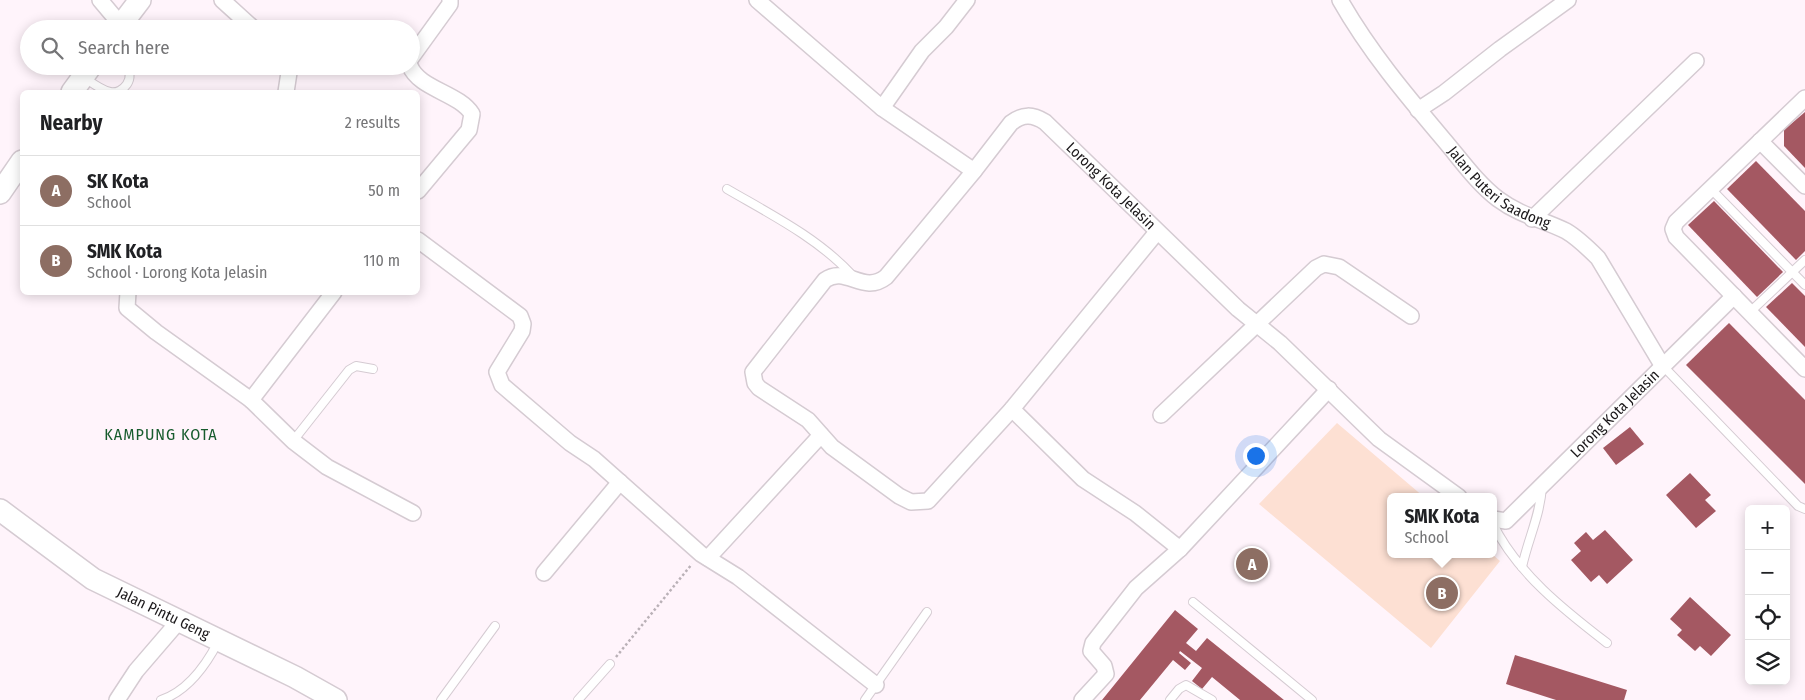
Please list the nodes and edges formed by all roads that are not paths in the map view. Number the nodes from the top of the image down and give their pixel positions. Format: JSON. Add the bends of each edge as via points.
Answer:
{"nodes":[{"id":1,"x":100,"y":0,"type":"edge"},
{"id":2,"x":140,"y":0,"type":"edge"},
{"id":3,"x":222,"y":0,"type":"edge"},
{"id":4,"x":450,"y":0,"type":"edge"},
{"id":5,"x":757,"y":0,"type":"edge"},
{"id":6,"x":967,"y":0,"type":"edge"},
{"id":7,"x":1340,"y":0,"type":"edge"},
{"id":8,"x":1568,"y":0,"type":"edge"},
{"id":9,"x":115,"y":20,"type":"edge"},
{"id":10,"x":125,"y":20,"type":"edge"},
{"id":11,"x":244,"y":20,"type":"edge"},
{"id":12,"x":420,"y":46,"type":"edge"},
{"id":13,"x":1696,"y":62,"type":"dead end"},
{"id":14,"x":130,"y":75,"type":"edge"},
{"id":15,"x":289,"y":75,"type":"edge"},
{"id":16,"x":417,"y":75,"type":"edge"},
{"id":17,"x":82,"y":79,"type":"edge"},
{"id":18,"x":107,"y":90,"type":"edge"},
{"id":19,"x":122,"y":90,"type":"edge"},
{"id":20,"x":286,"y":90,"type":"edge"},
{"id":21,"x":1805,"y":98,"type":"edge"},
{"id":22,"x":882,"y":108,"type":"junction"},
{"id":23,"x":1418,"y":110,"type":"junction"},
{"id":24,"x":1760,"y":141,"type":"junction"},
{"id":25,"x":974,"y":171,"type":"junction"},
{"id":26,"x":1805,"y":186,"type":"edge"},
{"id":27,"x":420,"y":188,"type":"edge"},
{"id":28,"x":727,"y":189,"type":"dead end"},
{"id":29,"x":1711,"y":189,"type":"junction"},
{"id":30,"x":1532,"y":219,"type":"junction"},
{"id":31,"x":1157,"y":232,"type":"junction"},
{"id":32,"x":420,"y":241,"type":"edge"},
{"id":33,"x":1805,"y":260,"type":"edge"},
{"id":34,"x":1792,"y":272,"type":"junction"},
{"id":35,"x":857,"y":281,"type":"junction"},
{"id":36,"x":1805,"y":285,"type":"edge"},
{"id":37,"x":128,"y":295,"type":"edge"},
{"id":38,"x":332,"y":295,"type":"edge"},
{"id":39,"x":1734,"y":296,"type":"junction"},
{"id":40,"x":1750,"y":312,"type":"junction"},
{"id":41,"x":1411,"y":316,"type":"dead end"},
{"id":42,"x":1256,"y":324,"type":"junction"},
{"id":43,"x":1662,"y":365,"type":"junction"},
{"id":44,"x":1805,"y":368,"type":"edge"},
{"id":45,"x":373,"y":369,"type":"dead end"},
{"id":46,"x":1329,"y":388,"type":"junction"},
{"id":47,"x":251,"y":400,"type":"junction"},
{"id":48,"x":1012,"y":408,"type":"junction"},
{"id":49,"x":1160,"y":415,"type":"dead end"},
{"id":50,"x":821,"y":434,"type":"junction"},
{"id":51,"x":294,"y":440,"type":"junction"},
{"id":52,"x":620,"y":482,"type":"junction"},
{"id":53,"x":1542,"y":487,"type":"junction"},
{"id":54,"x":1453,"y":493,"type":"edge"},
{"id":55,"x":1805,"y":509,"type":"edge"},
{"id":56,"x":0,"y":510,"type":"edge"},
{"id":57,"x":413,"y":513,"type":"dead end"},
{"id":58,"x":1497,"y":520,"type":"edge"},
{"id":59,"x":1497,"y":532,"type":"edge"},
{"id":60,"x":1180,"y":548,"type":"junction"},
{"id":61,"x":704,"y":556,"type":"junction"},
{"id":62,"x":1522,"y":567,"type":"junction"},
{"id":63,"x":544,"y":573,"type":"dead end"},
{"id":64,"x":1193,"y":602,"type":"dead end"},
{"id":65,"x":927,"y":612,"type":"dead end"},
{"id":66,"x":179,"y":621,"type":"junction"},
{"id":67,"x":495,"y":626,"type":"dead end"},
{"id":68,"x":219,"y":640,"type":"junction"},
{"id":69,"x":1607,"y":643,"type":"dead end"},
{"id":70,"x":610,"y":664,"type":"road end"},
{"id":71,"x":876,"y":685,"type":"junction"},
{"id":72,"x":117,"y":700,"type":"edge"},
{"id":73,"x":161,"y":700,"type":"edge"},
{"id":74,"x":336,"y":700,"type":"edge"},
{"id":75,"x":441,"y":700,"type":"edge"},
{"id":76,"x":578,"y":700,"type":"edge"},
{"id":77,"x":865,"y":700,"type":"edge"},
{"id":78,"x":1082,"y":700,"type":"edge"},
{"id":79,"x":1170,"y":700,"type":"edge"},
{"id":80,"x":1212,"y":700,"type":"edge"},
{"id":81,"x":1312,"y":700,"type":"edge"}],
"edges":[{"from":1,"to":9,"type":"street"},
{"from":2,"to":10,"type":"main road"},
{"from":3,"to":11,"type":"street"},
{"from":4,"to":12,"type":"street"},
{"from":5,"to":22,"type":"street"},
{"from":6,"to":22,"type":"street","via":[[922,51]]},
{"from":7,"to":23,"type":"street","name":"Jalan Puteri Saadong","via":[[1368,47]]},
{"from":8,"to":23,"type":"street"},
{"from":13,"to":30,"type":"street"},
{"from":14,"to":19,"type":"lane"},
{"from":15,"to":20,"type":"street"},
{"from":16,"to":27,"type":"street","via":[[462,103],[472,114],[469,130]]},
{"from":17,"to":18,"type":"lane"},
{"from":21,"to":24,"type":"street"},
{"from":22,"to":25,"type":"street"},
{"from":23,"to":30,"type":"street","name":"Jalan Puteri Saadong","via":[[1482,185]]},
{"from":24,"to":26,"type":"street"},
{"from":24,"to":29,"type":"street"},
{"from":25,"to":31,"type":"street","name":"Lorong Kota Jelasin","via":[[1011,123],[1027,115],[1038,118]]},
{"from":25,"to":35,"type":"street","name":"Lorong Kota Jelasin","via":[[886,277],[872,284]]},
{"from":28,"to":35,"type":"lane","via":[[783,221],[838,260]]},
{"from":29,"to":34,"type":"lane"},
{"from":29,"to":39,"type":"street","via":[[1676,222],[1674,233]]},
{"from":30,"to":43,"type":"street","name":"Jalan Puteri Saadong","via":[[1568,232],[1598,258]]},
{"from":31,"to":42,"type":"street","name":"Lorong Kota Jelasin"},
{"from":31,"to":48,"type":"street"},
{"from":32,"to":52,"type":"street","via":[[520,316],[522,331],[497,372],[502,385]]},
{"from":33,"to":34,"type":"lane"},
{"from":34,"to":36,"type":"lane"},
{"from":34,"to":40,"type":"lane"},
{"from":35,"to":50,"type":"street","name":"Lorong Kota Jelasin","via":[[840,275],[824,280],[753,372],[759,388],[808,420]]},
{"from":37,"to":47,"type":"street","via":[[127,308]]},
{"from":38,"to":47,"type":"street"},
{"from":39,"to":40,"type":"street"},
{"from":39,"to":43,"type":"street","name":"Lorong Kota Jelasin"},
{"from":40,"to":44,"type":"street"},
{"from":41,"to":42,"type":"street","via":[[1339,267],[1324,264]]},
{"from":42,"to":46,"type":"street","name":"Lorong Kota Jelasin"},
{"from":42,"to":49,"type":"street"},
{"from":43,"to":53,"type":"street","name":"Lorong Kota Jelasin"},
{"from":43,"to":55,"type":"lane","via":[[1798,506]]},
{"from":45,"to":51,"type":"lane","via":[[356,366],[349,370]]},
{"from":46,"to":54,"type":"street","name":"Lorong Kota Jelasin","via":[[1379,439]]},
{"from":46,"to":60,"type":"street"},
{"from":47,"to":51,"type":"street"},
{"from":48,"to":50,"type":"street","via":[[928,501],[919,503],[898,496],[832,447]]},
{"from":48,"to":60,"type":"street","via":[[1083,479],[1135,512]]},
{"from":50,"to":61,"type":"street"},
{"from":51,"to":57,"type":"street","via":[[327,467]]},
{"from":52,"to":61,"type":"street"},
{"from":52,"to":63,"type":"street"},
{"from":53,"to":58,"type":"street","name":"Lorong Kota Jelasin","via":[[1506,521]]},
{"from":53,"to":62,"type":"lane","via":[[1539,515],[1526,546]]},
{"from":56,"to":66,"type":"main road","name":"Jalan Pintu Geng","via":[[93,578]]},
{"from":59,"to":62,"type":"lane"},
{"from":60,"to":78,"type":"street","via":[[1136,588],[1093,643],[1091,651],[1104,666],[1106,674]]},
{"from":61,"to":71,"type":"street","via":[[738,577]]},
{"from":62,"to":69,"type":"lane","via":[[1573,617]]},
{"from":64,"to":81,"type":"lane"},
{"from":65,"to":71,"type":"lane"},
{"from":66,"to":68,"type":"main road","name":"Jalan Pintu Geng"},
{"from":66,"to":72,"type":"street","via":[[136,671]]},
{"from":67,"to":75,"type":"lane"},
{"from":68,"to":73,"type":"lane","via":[[207,664],[190,682]]},
{"from":68,"to":74,"type":"main road","name":"Jalan Pintu Geng","via":[[295,676]]},
{"from":70,"to":76,"type":"lane"},
{"from":71,"to":77,"type":"lane"},
{"from":79,"to":80,"type":"lane","via":[[1186,685]]}]}
